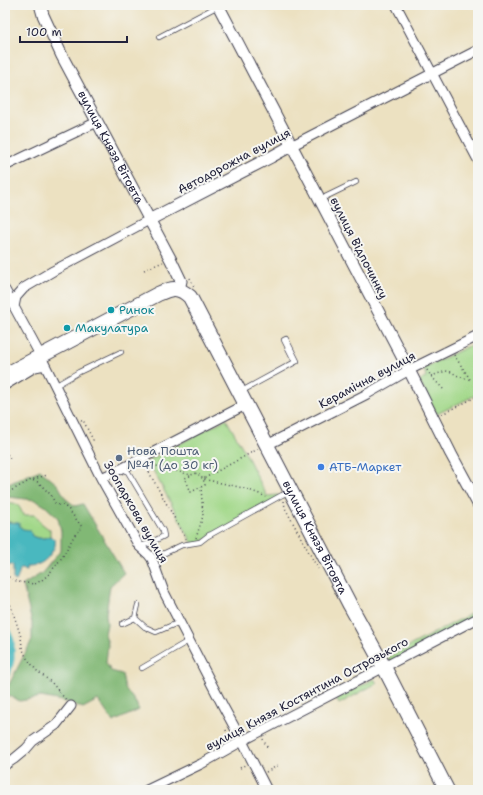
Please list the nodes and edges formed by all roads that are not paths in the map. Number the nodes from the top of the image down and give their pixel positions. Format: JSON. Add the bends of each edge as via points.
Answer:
{"nodes":[{"id":1,"x":42,"y":5,"type":"edge"},
{"id":2,"x":396,"y":5,"type":"edge"},
{"id":3,"x":218,"y":6,"type":"edge"},
{"id":4,"x":159,"y":37,"type":"dead end"},
{"id":5,"x":478,"y":50,"type":"edge"},
{"id":6,"x":432,"y":73,"type":"junction"},
{"id":7,"x":97,"y":122,"type":"junction"},
{"id":8,"x":291,"y":146,"type":"junction"},
{"id":9,"x":478,"y":160,"type":"edge"},
{"id":10,"x":5,"y":166,"type":"edge"},
{"id":11,"x":356,"y":182,"type":"dead end"},
{"id":12,"x":319,"y":200,"type":"junction"},
{"id":13,"x":149,"y":220,"type":"junction"},
{"id":14,"x":179,"y":289,"type":"junction"},
{"id":15,"x":5,"y":290,"type":"edge"},
{"id":16,"x":14,"y":307,"type":"junction"},
{"id":17,"x":478,"y":336,"type":"edge"},
{"id":18,"x":121,"y":352,"type":"dead end"},
{"id":19,"x":43,"y":361,"type":"junction"},
{"id":20,"x":295,"y":362,"type":"dead end"},
{"id":21,"x":409,"y":370,"type":"junction"},
{"id":22,"x":5,"y":375,"type":"edge"},
{"id":23,"x":5,"y":385,"type":"edge"},
{"id":24,"x":55,"y":386,"type":"junction"},
{"id":25,"x":240,"y":392,"type":"junction"},
{"id":26,"x":247,"y":404,"type":"junction"},
{"id":27,"x":265,"y":447,"type":"junction"},
{"id":28,"x":126,"y":470,"type":"junction"},
{"id":29,"x":101,"y":478,"type":"junction"},
{"id":30,"x":287,"y":493,"type":"junction"},
{"id":31,"x":478,"y":504,"type":"edge"},
{"id":32,"x":139,"y":546,"type":"junction"},
{"id":33,"x":152,"y":559,"type":"junction"},
{"id":34,"x":138,"y":605,"type":"dead end"},
{"id":35,"x":135,"y":618,"type":"junction"},
{"id":36,"x":478,"y":618,"type":"edge"},
{"id":37,"x":180,"y":622,"type":"junction"},
{"id":38,"x":122,"y":624,"type":"dead end"},
{"id":39,"x":190,"y":640,"type":"junction"},
{"id":40,"x":384,"y":667,"type":"junction"},
{"id":41,"x":142,"y":668,"type":"dead end"},
{"id":42,"x":71,"y":706,"type":"road end"},
{"id":43,"x":242,"y":741,"type":"junction"},
{"id":44,"x":5,"y":765,"type":"edge"},
{"id":45,"x":147,"y":790,"type":"edge"},
{"id":46,"x":267,"y":790,"type":"edge"},
{"id":47,"x":447,"y":790,"type":"edge"}],
"edges":[{"from":1,"to":7,"type":"street","name":"вулиця Князя Вітовта","via":[[43,15],[62,56]]},
{"from":2,"to":6,"type":"street"},
{"from":3,"to":4,"type":"lane"},
{"from":3,"to":8,"type":"street","name":"вулиця Відпочинку"},
{"from":5,"to":6,"type":"street","name":"Автодорожна вулиця"},
{"from":6,"to":8,"type":"street","name":"Автодорожна вулиця"},
{"from":6,"to":9,"type":"street"},
{"from":7,"to":10,"type":"street"},
{"from":7,"to":13,"type":"street","name":"вулиця Князя Вітовта"},
{"from":8,"to":12,"type":"street","name":"вулиця Відпочинку"},
{"from":8,"to":13,"type":"street","name":"Автодорожна вулиця"},
{"from":11,"to":12,"type":"lane"},
{"from":12,"to":21,"type":"street","name":"вулиця Відпочинку"},
{"from":13,"to":14,"type":"street","name":"вулиця Князя Вітовта","via":[[181,281]]},
{"from":13,"to":16,"type":"street","name":"Автодорожна вулиця","via":[[24,288],[16,297]]},
{"from":14,"to":19,"type":"main road","via":[[168,289],[158,294]]},
{"from":14,"to":25,"type":"main road","name":"вулиця Князя Вітовта","via":[[190,297]]},
{"from":15,"to":16,"type":"street","name":"Зоопаркова вулиця"},
{"from":16,"to":19,"type":"street","name":"Зоопаркова вулиця"},
{"from":17,"to":21,"type":"street","name":"Керамічна вулиця"},
{"from":18,"to":24,"type":"lane"},
{"from":19,"to":22,"type":"main road"},
{"from":19,"to":23,"type":"street"},
{"from":19,"to":24,"type":"street","name":"Зоопаркова вулиця"},
{"from":20,"to":25,"type":"lane"},
{"from":21,"to":27,"type":"street","name":"Керамічна вулиця"},
{"from":21,"to":31,"type":"street","name":"вулиця Відпочинку"},
{"from":24,"to":29,"type":"street","name":"Зоопаркова вулиця"},
{"from":25,"to":26,"type":"main road","name":"вулиця Князя Вітовта"},
{"from":26,"to":27,"type":"main road","name":"вулиця Князя Вітовта"},
{"from":26,"to":28,"type":"street"},
{"from":27,"to":30,"type":"main road","name":"вулиця Князя Вітовта"},
{"from":28,"to":29,"type":"street"},
{"from":28,"to":32,"type":"lane","via":[[164,536]]},
{"from":29,"to":32,"type":"street","name":"Зоопаркова вулиця"},
{"from":30,"to":33,"type":"lane","via":[[200,542],[182,545]]},
{"from":30,"to":40,"type":"main road","name":"вулиця Князя Вітовта"},
{"from":32,"to":33,"type":"street","name":"Зоопаркова вулиця"},
{"from":33,"to":37,"type":"street","name":"Зоопаркова вулиця","via":[[164,592]]},
{"from":34,"to":35,"type":"lane"},
{"from":35,"to":37,"type":"lane","via":[[146,628],[156,632]]},
{"from":35,"to":38,"type":"lane"},
{"from":36,"to":40,"type":"street","name":"вулиця Князя Костянтина Острозького"},
{"from":37,"to":39,"type":"street","name":"Зоопаркова вулиця"},
{"from":39,"to":41,"type":"lane"},
{"from":39,"to":43,"type":"street","name":"Зоопаркова вулиця"},
{"from":40,"to":43,"type":"street","name":"вулиця Князя Костянтина Острозького"},
{"from":40,"to":47,"type":"main road","name":"вулиця Князя Вітовта"},
{"from":42,"to":44,"type":"street","via":[[56,725]]},
{"from":43,"to":45,"type":"street","name":"вулиця Князя Костянтина Острозького"},
{"from":43,"to":46,"type":"street","name":"Зоопаркова вулиця"}]}
